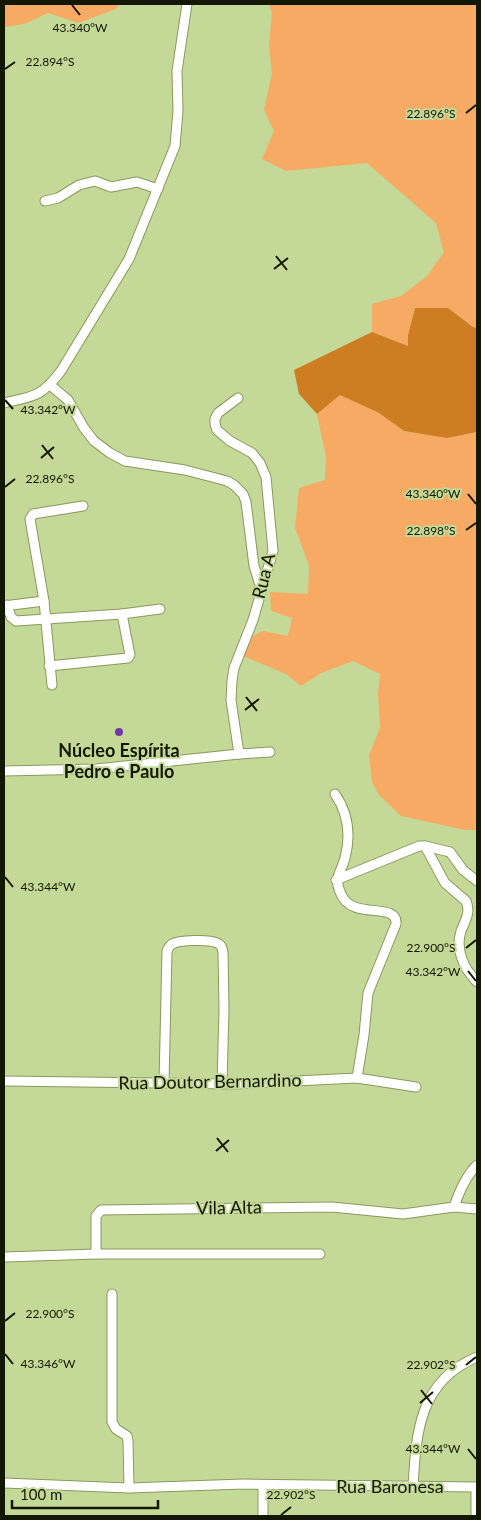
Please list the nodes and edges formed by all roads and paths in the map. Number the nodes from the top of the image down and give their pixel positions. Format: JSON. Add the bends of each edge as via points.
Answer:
{"nodes":[{"id":1,"x":187,"y":4,"type":"edge"},
{"id":2,"x":158,"y":189,"type":"junction"},
{"id":3,"x":45,"y":201,"type":"dead end"},
{"id":4,"x":50,"y":385,"type":"junction"},
{"id":5,"x":238,"y":398,"type":"dead end"},
{"id":6,"x":4,"y":403,"type":"edge"},
{"id":7,"x":83,"y":506,"type":"dead end"},
{"id":8,"x":261,"y":588,"type":"junction"},
{"id":9,"x":44,"y":601,"type":"junction"},
{"id":10,"x":5,"y":605,"type":"edge"},
{"id":11,"x":160,"y":609,"type":"dead end"},
{"id":12,"x":122,"y":614,"type":"junction"},
{"id":13,"x":46,"y":619,"type":"junction"},
{"id":14,"x":49,"y":666,"type":"junction"},
{"id":15,"x":52,"y":685,"type":"dead end"},
{"id":16,"x":270,"y":752,"type":"dead end"},
{"id":17,"x":239,"y":754,"type":"junction"},
{"id":18,"x":4,"y":771,"type":"edge"},
{"id":19,"x":335,"y":794,"type":"dead end"},
{"id":20,"x":425,"y":846,"type":"junction"},
{"id":21,"x":336,"y":880,"type":"junction"},
{"id":22,"x":477,"y":881,"type":"edge"},
{"id":23,"x":477,"y":982,"type":"edge"},
{"id":24,"x":357,"y":1078,"type":"junction"},
{"id":25,"x":4,"y":1081,"type":"edge"},
{"id":26,"x":164,"y":1083,"type":"junction"},
{"id":27,"x":222,"y":1084,"type":"junction"},
{"id":28,"x":416,"y":1087,"type":"dead end"},
{"id":29,"x":477,"y":1165,"type":"edge"},
{"id":30,"x":454,"y":1207,"type":"junction"},
{"id":31,"x":477,"y":1209,"type":"edge"},
{"id":32,"x":96,"y":1254,"type":"junction"},
{"id":33,"x":320,"y":1254,"type":"dead end"},
{"id":34,"x":4,"y":1257,"type":"edge"},
{"id":35,"x":112,"y":1294,"type":"dead end"},
{"id":36,"x":477,"y":1357,"type":"edge"},
{"id":37,"x":4,"y":1483,"type":"edge"},
{"id":38,"x":263,"y":1484,"type":"junction"},
{"id":39,"x":477,"y":1487,"type":"edge"},
{"id":40,"x":129,"y":1488,"type":"junction"},
{"id":41,"x":413,"y":1488,"type":"junction"},
{"id":42,"x":263,"y":1516,"type":"edge"},
{"id":43,"x":476,"y":1516,"type":"edge"}],
"edges":[{"from":1,"to":2,"type":"street","via":[[177,71],[175,146]]},
{"from":2,"to":3,"type":"street","via":[[137,182],[111,187],[95,181]]},
{"from":2,"to":4,"type":"street","via":[[129,259]]},
{"from":4,"to":6,"type":"street","via":[[37,396]]},
{"from":4,"to":8,"type":"street","via":[[68,400],[94,441],[125,461],[185,470],[234,485],[246,502],[254,566]]},
{"from":5,"to":8,"type":"street","name":"Rua A","via":[[218,413],[215,424],[230,441],[252,453],[266,477],[273,552]]},
{"from":7,"to":9,"type":"street","via":[[31,515]]},
{"from":8,"to":17,"type":"street","name":"Rua A","via":[[232,681]]},
{"from":9,"to":10,"type":"street"},
{"from":9,"to":13,"type":"street"},
{"from":10,"to":13,"type":"street","via":[[16,621]]},
{"from":11,"to":12,"type":"street"},
{"from":12,"to":13,"type":"street"},
{"from":12,"to":14,"type":"street","via":[[128,658]]},
{"from":13,"to":14,"type":"street"},
{"from":14,"to":15,"type":"street"},
{"from":16,"to":17,"type":"street"},
{"from":17,"to":18,"type":"street","via":[[96,769]]},
{"from":19,"to":21,"type":"street","via":[[346,815],[348,829],[345,857]]},
{"from":20,"to":21,"type":"street"},
{"from":20,"to":22,"type":"street","via":[[450,852],[463,870]]},
{"from":20,"to":23,"type":"street","via":[[445,883],[468,906],[460,935],[460,949],[462,962]]},
{"from":21,"to":24,"type":"street","via":[[347,904],[363,911],[389,912],[396,919],[368,993]]},
{"from":24,"to":27,"type":"street","name":"Rua Doutor Bernardino"},
{"from":24,"to":28,"type":"street","name":"Rua Doutor Bernardino"},
{"from":25,"to":26,"type":"street","name":"Rua Doutor Bernardino"},
{"from":26,"to":27,"type":"street","name":"Rua Doutor Bernardino"},
{"from":26,"to":27,"type":"street","via":[[167,950],[176,943],[197,940],[216,942],[223,952]]},
{"from":29,"to":30,"type":"street","via":[[460,1190]]},
{"from":30,"to":31,"type":"street","name":"Vila Alta"},
{"from":30,"to":32,"type":"street","name":"Vila Alta","via":[[403,1214],[332,1207],[101,1210],[96,1216]]},
{"from":32,"to":33,"type":"street"},
{"from":32,"to":34,"type":"street"},
{"from":35,"to":40,"type":"street","via":[[112,1422],[127,1436]]},
{"from":36,"to":41,"type":"street","via":[[451,1372],[436,1387],[418,1431]]},
{"from":37,"to":40,"type":"street","name":"Rua Baronesa"},
{"from":38,"to":40,"type":"street","name":"Rua Baronesa"},
{"from":38,"to":41,"type":"street","name":"Rua Baronesa"},
{"from":38,"to":42,"type":"street"},
{"from":39,"to":41,"type":"street","name":"Rua Baronesa"},
{"from":39,"to":43,"type":"street"}]}
